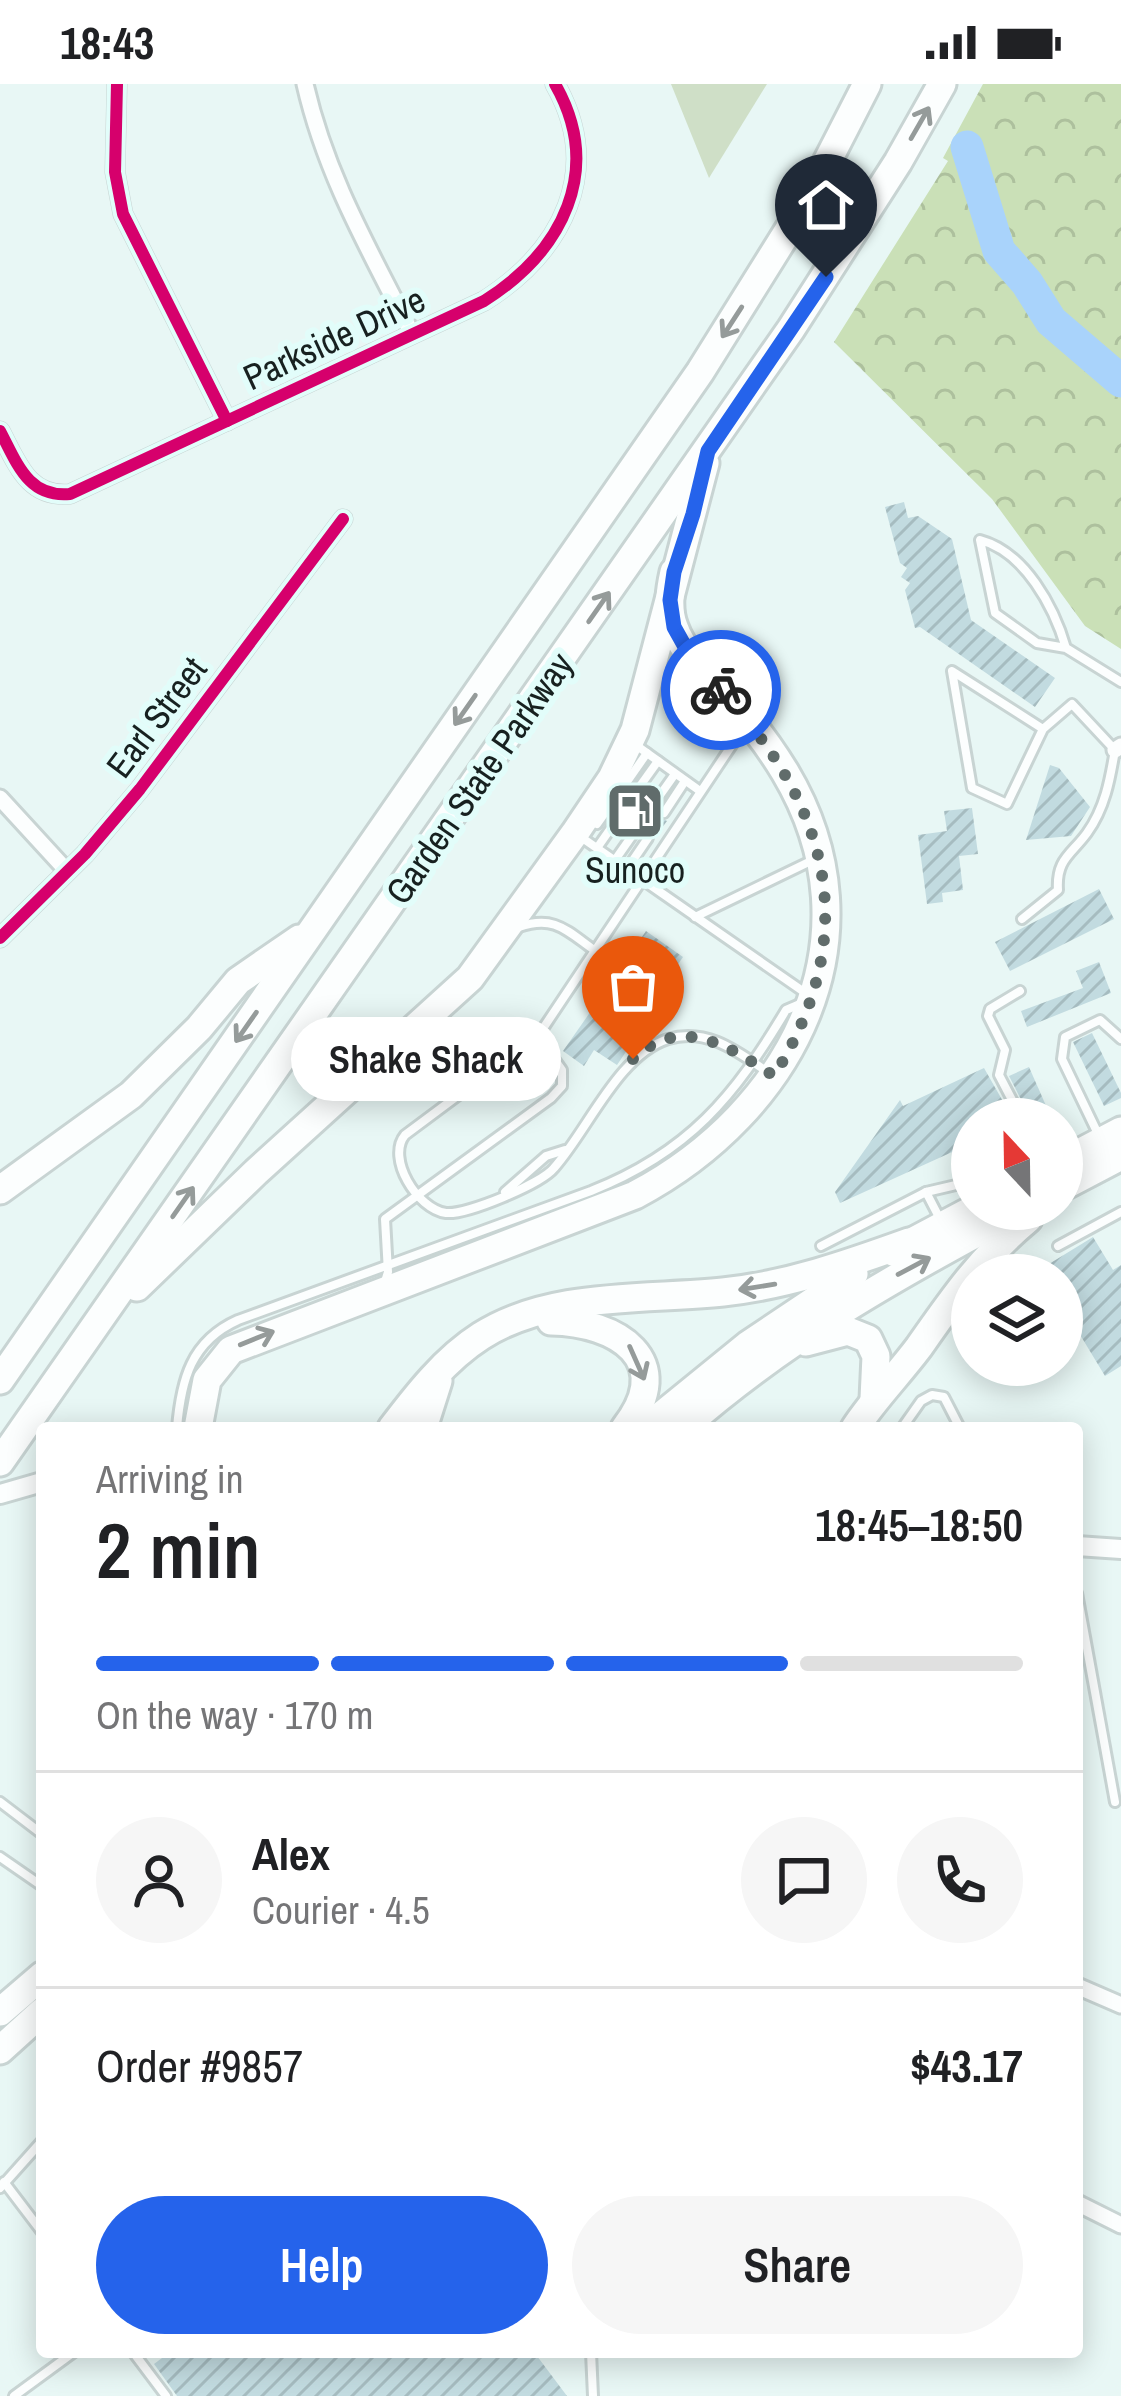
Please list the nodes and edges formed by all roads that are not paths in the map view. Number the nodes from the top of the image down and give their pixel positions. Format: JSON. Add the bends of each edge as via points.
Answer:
{"nodes":[{"id":1,"x":117,"y":84,"type":"edge"},
{"id":2,"x":305,"y":84,"type":"edge"},
{"id":3,"x":555,"y":84,"type":"edge"},
{"id":4,"x":867,"y":84,"type":"edge"},
{"id":5,"x":942,"y":84,"type":"edge"},
{"id":6,"x":412,"y":334,"type":"junction"},
{"id":7,"x":227,"y":421,"type":"junction"},
{"id":8,"x":0,"y":431,"type":"edge"},
{"id":9,"x":708,"y":451,"type":"junction"},
{"id":10,"x":343,"y":519,"type":"dead end"},
{"id":11,"x":674,"y":572,"type":"junction"},
{"id":12,"x":1066,"y":648,"type":"junction"},
{"id":13,"x":1121,"y":682,"type":"edge"},
{"id":14,"x":748,"y":720,"type":"junction"},
{"id":15,"x":1043,"y":730,"type":"junction"},
{"id":16,"x":639,"y":747,"type":"junction"},
{"id":17,"x":1118,"y":748,"type":"edge"},
{"id":18,"x":658,"y":761,"type":"junction"},
{"id":19,"x":676,"y":774,"type":"junction"},
{"id":20,"x":685,"y":781,"type":"junction"},
{"id":21,"x":624,"y":786,"type":"dead end"},
{"id":22,"x":700,"y":791,"type":"junction"},
{"id":23,"x":635,"y":793,"type":"dead end"},
{"id":24,"x":0,"y":798,"type":"edge"},
{"id":25,"x":653,"y":805,"type":"dead end"},
{"id":26,"x":607,"y":810,"type":"dead end"},
{"id":27,"x":664,"y":813,"type":"dead end"},
{"id":28,"x":618,"y":818,"type":"dead end"},
{"id":29,"x":636,"y":830,"type":"dead end"},
{"id":30,"x":648,"y":838,"type":"dead end"},
{"id":31,"x":586,"y":840,"type":"junction"},
{"id":32,"x":820,"y":857,"type":"junction"},
{"id":33,"x":615,"y":860,"type":"junction"},
{"id":34,"x":627,"y":869,"type":"junction"},
{"id":35,"x":68,"y":872,"type":"junction"},
{"id":36,"x":641,"y":879,"type":"junction"},
{"id":37,"x":695,"y":917,"type":"junction"},
{"id":38,"x":1022,"y":920,"type":"dead end"},
{"id":39,"x":312,"y":930,"type":"junction"},
{"id":40,"x":506,"y":931,"type":"junction"},
{"id":41,"x":0,"y":938,"type":"edge"},
{"id":42,"x":594,"y":950,"type":"junction"},
{"id":43,"x":1020,"y":991,"type":"dead end"},
{"id":44,"x":813,"y":998,"type":"junction"},
{"id":45,"x":538,"y":1036,"type":"junction"},
{"id":46,"x":1121,"y":1040,"type":"edge"},
{"id":47,"x":764,"y":1069,"type":"junction"},
{"id":48,"x":1011,"y":1098,"type":"edge"},
{"id":49,"x":1114,"y":1143,"type":"edge"},
{"id":50,"x":1083,"y":1166,"type":"edge"},
{"id":51,"x":951,"y":1186,"type":"edge"},
{"id":52,"x":0,"y":1190,"type":"edge"},
{"id":53,"x":926,"y":1192,"type":"junction"},
{"id":54,"x":419,"y":1195,"type":"junction"},
{"id":55,"x":1121,"y":1212,"type":"edge"},
{"id":56,"x":951,"y":1221,"type":"edge"},
{"id":57,"x":943,"y":1225,"type":"junction"},
{"id":58,"x":983,"y":1230,"type":"edge"},
{"id":59,"x":1015,"y":1230,"type":"edge"},
{"id":60,"x":909,"y":1243,"type":"junction"},
{"id":61,"x":821,"y":1246,"type":"dead end"},
{"id":62,"x":1058,"y":1246,"type":"dead end"},
{"id":63,"x":384,"y":1279,"type":"junction"},
{"id":64,"x":499,"y":1326,"type":"junction"},
{"id":65,"x":91,"y":1332,"type":"junction"},
{"id":66,"x":779,"y":1350,"type":"junction"},
{"id":67,"x":447,"y":1365,"type":"junction"},
{"id":68,"x":0,"y":1380,"type":"edge"},
{"id":69,"x":874,"y":1400,"type":"junction"},
{"id":70,"x":178,"y":1422,"type":"edge"},
{"id":71,"x":200,"y":1422,"type":"edge"},
{"id":72,"x":396,"y":1422,"type":"edge"},
{"id":73,"x":425,"y":1422,"type":"edge"},
{"id":74,"x":629,"y":1422,"type":"edge"},
{"id":75,"x":654,"y":1422,"type":"edge"},
{"id":76,"x":690,"y":1422,"type":"edge"},
{"id":77,"x":859,"y":1422,"type":"edge"},
{"id":78,"x":906,"y":1422,"type":"edge"},
{"id":79,"x":957,"y":1422,"type":"edge"},
{"id":80,"x":0,"y":1462,"type":"edge"},
{"id":81,"x":36,"y":1485,"type":"edge"},
{"id":82,"x":0,"y":1494,"type":"edge"},
{"id":83,"x":1083,"y":1546,"type":"edge"},
{"id":84,"x":1121,"y":1549,"type":"edge"},
{"id":85,"x":1083,"y":1626,"type":"edge"},
{"id":86,"x":0,"y":1802,"type":"edge"},
{"id":87,"x":1115,"y":1802,"type":"dead end"},
{"id":88,"x":36,"y":1829,"type":"edge"},
{"id":89,"x":0,"y":1857,"type":"edge"},
{"id":90,"x":36,"y":1882,"type":"edge"},
{"id":91,"x":36,"y":1981,"type":"edge"},
{"id":92,"x":1083,"y":1993,"type":"edge"},
{"id":93,"x":1121,"y":2005,"type":"edge"},
{"id":94,"x":0,"y":2012,"type":"edge"},
{"id":95,"x":36,"y":2017,"type":"edge"},
{"id":96,"x":0,"y":2050,"type":"edge"},
{"id":97,"x":36,"y":2148,"type":"edge"},
{"id":98,"x":2,"y":2185,"type":"edge"},
{"id":99,"x":1083,"y":2206,"type":"edge"},
{"id":100,"x":36,"y":2225,"type":"edge"},
{"id":101,"x":1121,"y":2225,"type":"edge"},
{"id":102,"x":66,"y":2358,"type":"edge"},
{"id":103,"x":138,"y":2358,"type":"edge"},
{"id":104,"x":591,"y":2358,"type":"edge"},
{"id":105,"x":14,"y":2396,"type":"edge"},
{"id":106,"x":166,"y":2396,"type":"edge"},
{"id":107,"x":592,"y":2396,"type":"edge"}],
"edges":[{"from":1,"to":7,"type":"street","via":[[115,172],[123,214]]},
{"from":2,"to":6,"type":"street","via":[[332,176]]},
{"from":3,"to":6,"type":"street","name":"Parkside Drive","via":[[574,123],[579,163],[571,200],[509,285]]},
{"from":4,"to":39,"type":"highway","name":"Garden State Parkway","one_way":true,"via":[[808,199],[700,372]]},
{"from":9,"to":5,"type":"highway","name":"Garden State Parkway","one_way":true},
{"from":6,"to":7,"type":"street","name":"Parkside Drive"},
{"from":7,"to":8,"type":"street","name":"Parkside Drive","via":[[55,496],[28,481]]},
{"from":9,"to":11,"type":"highway"},
{"from":65,"to":9,"type":"highway","name":"Garden State Parkway","one_way":true},
{"from":10,"to":35,"type":"street","name":"Earl Street"},
{"from":11,"to":14,"type":"highway","via":[[670,614],[680,640]]},
{"from":11,"to":16,"type":"highway"},
{"from":12,"to":12,"type":"lane","via":[[1036,643],[995,613],[980,540],[998,545],[1038,586]]},
{"from":12,"to":13,"type":"lane"},
{"from":14,"to":22,"type":"lane"},
{"from":14,"to":32,"type":"highway","via":[[794,787]]},
{"from":15,"to":15,"type":"lane","via":[[1007,804],[972,788],[952,671]]},
{"from":15,"to":17,"type":"lane","via":[[1072,704]]},
{"from":16,"to":18,"type":"lane"},
{"from":16,"to":21,"type":"lane"},
{"from":16,"to":31,"type":"highway"},
{"from":17,"to":38,"type":"lane","via":[[1087,833],[1061,859],[1058,890]]},
{"from":18,"to":19,"type":"lane"},
{"from":18,"to":23,"type":"lane"},
{"from":19,"to":20,"type":"lane"},
{"from":19,"to":25,"type":"lane"},
{"from":20,"to":22,"type":"lane"},
{"from":20,"to":27,"type":"lane"},
{"from":22,"to":36,"type":"lane"},
{"from":24,"to":35,"type":"street"},
{"from":26,"to":31,"type":"lane"},
{"from":28,"to":31,"type":"lane"},
{"from":29,"to":33,"type":"lane"},
{"from":30,"to":34,"type":"lane"},
{"from":31,"to":33,"type":"lane"},
{"from":31,"to":40,"type":"highway"},
{"from":32,"to":37,"type":"lane"},
{"from":32,"to":44,"type":"highway","via":[[826,938]]},
{"from":33,"to":34,"type":"lane"},
{"from":34,"to":36,"type":"lane"},
{"from":35,"to":41,"type":"street","name":"Earl Street"},
{"from":36,"to":37,"type":"lane"},
{"from":36,"to":42,"type":"lane"},
{"from":37,"to":44,"type":"lane"},
{"from":39,"to":52,"type":"highway","via":[[238,981],[131,1095]]},
{"from":39,"to":68,"type":"highway","name":"Garden State Parkway","one_way":true},
{"from":40,"to":42,"type":"lane","via":[[543,920]]},
{"from":40,"to":65,"type":"highway","via":[[470,978]]},
{"from":42,"to":45,"type":"lane"},
{"from":43,"to":48,"type":"lane","via":[[988,1016],[1005,1050],[999,1075]]},
{"from":44,"to":47,"type":"highway"},
{"from":45,"to":54,"type":"lane","via":[[400,1140],[398,1161]]},
{"from":45,"to":54,"type":"lane","via":[[562,1070],[559,1091]]},
{"from":46,"to":49,"type":"lane","via":[[1100,1020],[1065,1036],[1062,1059]]},
{"from":47,"to":54,"type":"lane","via":[[705,1037],[653,1045],[633,1059],[554,1169],[527,1189],[450,1213]]},
{"from":47,"to":63,"type":"highway","via":[[719,1138],[653,1186]]},
{"from":49,"to":50,"type":"highway"},
{"from":51,"to":53,"type":"lane"},
{"from":53,"to":57,"type":"lane"},
{"from":53,"to":61,"type":"lane"},
{"from":54,"to":63,"type":"lane","via":[[385,1220]]},
{"from":55,"to":62,"type":"lane"},
{"from":56,"to":57,"type":"highway"},
{"from":57,"to":60,"type":"highway"},
{"from":66,"to":58,"type":"highway","one_way":true},
{"from":59,"to":69,"type":"highway","via":[[972,1272]]},
{"from":60,"to":64,"type":"highway","one_way":true,"via":[[787,1282],[562,1306]]},
{"from":60,"to":75,"type":"highway","via":[[775,1325]]},
{"from":63,"to":70,"type":"lane","via":[[217,1332],[188,1367]]},
{"from":71,"to":63,"type":"highway","one_way":true,"via":[[207,1380],[230,1350]]},
{"from":64,"to":67,"type":"highway"},
{"from":64,"to":74,"type":"highway","one_way":true,"via":[[576,1321],[623,1339],[645,1377]]},
{"from":65,"to":80,"type":"highway","name":"Garden State Parkway"},
{"from":66,"to":69,"type":"highway","via":[[840,1332],[862,1335],[876,1356]]},
{"from":66,"to":76,"type":"highway"},
{"from":67,"to":72,"type":"highway"},
{"from":67,"to":73,"type":"highway"},
{"from":69,"to":77,"type":"highway"},
{"from":78,"to":79,"type":"lane","via":[[932,1395],[944,1397]]},
{"from":81,"to":82,"type":"street"},
{"from":83,"to":84,"type":"street"},
{"from":85,"to":87,"type":"lane"},
{"from":86,"to":88,"type":"lane"},
{"from":89,"to":90,"type":"lane"},
{"from":91,"to":94,"type":"highway"},
{"from":92,"to":93,"type":"street"},
{"from":95,"to":96,"type":"highway"},
{"from":97,"to":98,"type":"lane"},
{"from":98,"to":100,"type":"lane"},
{"from":99,"to":101,"type":"street"},
{"from":102,"to":105,"type":"lane"},
{"from":103,"to":106,"type":"lane"},
{"from":104,"to":107,"type":"lane"}]}
